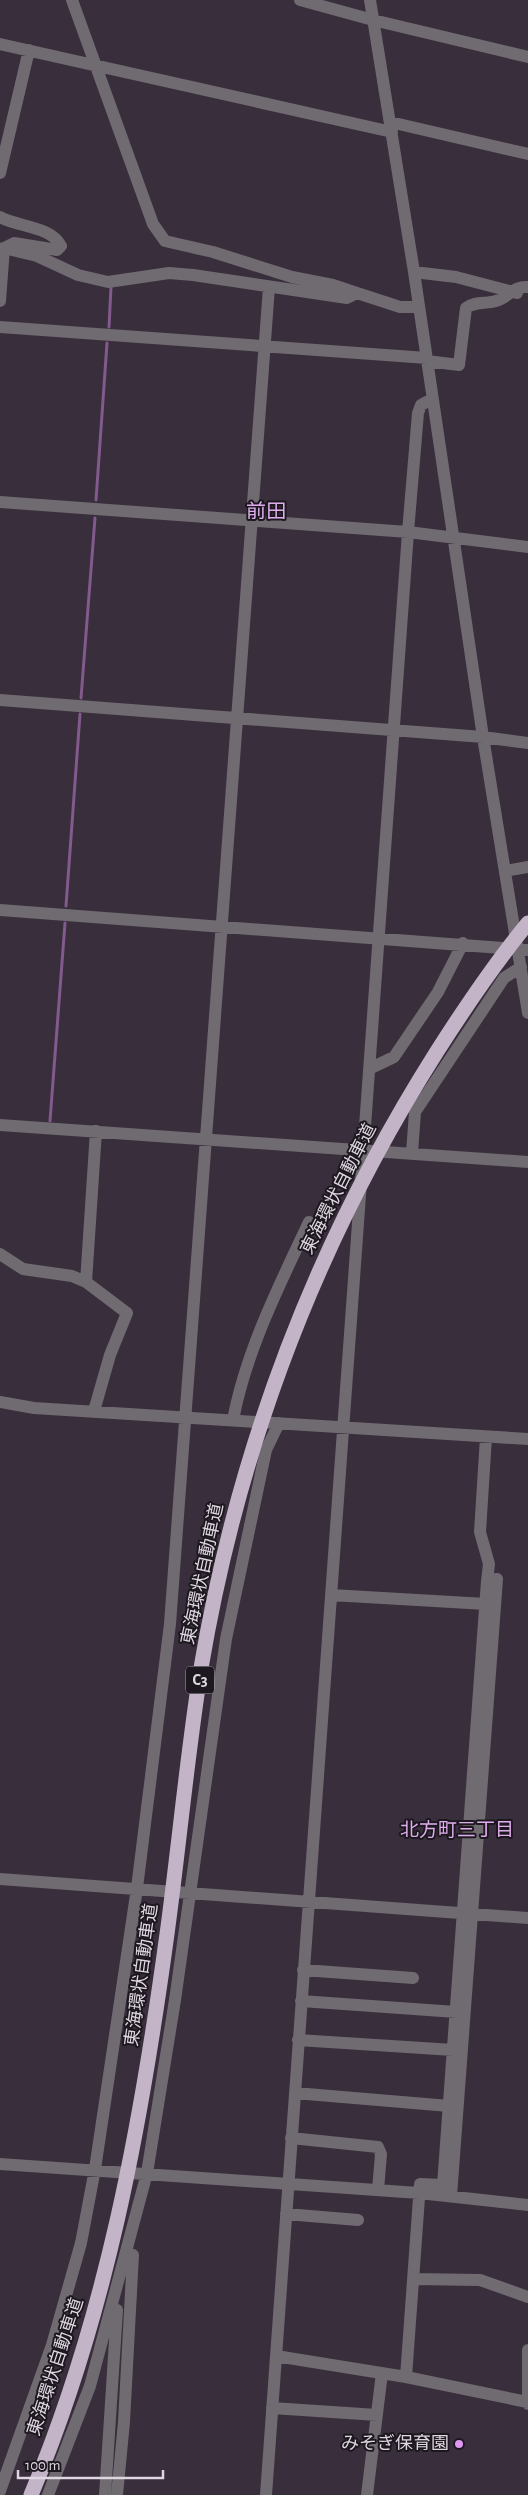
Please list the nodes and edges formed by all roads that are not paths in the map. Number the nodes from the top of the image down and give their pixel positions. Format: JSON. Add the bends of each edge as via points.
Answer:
{"nodes":[{"id":1,"x":72,"y":0,"type":"edge"},
{"id":2,"x":300,"y":0,"type":"edge"},
{"id":3,"x":370,"y":0,"type":"edge"},
{"id":4,"x":374,"y":20,"type":"junction"},
{"id":5,"x":0,"y":44,"type":"edge"},
{"id":6,"x":29,"y":50,"type":"junction"},
{"id":7,"x":528,"y":57,"type":"edge"},
{"id":8,"x":95,"y":66,"type":"junction"},
{"id":9,"x":391,"y":127,"type":"junction"},
{"id":10,"x":528,"y":154,"type":"edge"},
{"id":11,"x":0,"y":173,"type":"edge"},
{"id":12,"x":0,"y":217,"type":"edge"},
{"id":13,"x":2,"y":249,"type":"edge"},
{"id":14,"x":414,"y":272,"type":"junction"},
{"id":15,"x":269,"y":287,"type":"junction"},
{"id":16,"x":528,"y":287,"type":"edge"},
{"id":17,"x":510,"y":291,"type":"junction"},
{"id":18,"x":357,"y":293,"type":"junction"},
{"id":19,"x":528,"y":295,"type":"edge"},
{"id":20,"x":0,"y":301,"type":"edge"},
{"id":21,"x":419,"y":307,"type":"junction"},
{"id":22,"x":0,"y":326,"type":"edge"},
{"id":23,"x":264,"y":347,"type":"junction"},
{"id":24,"x":427,"y":360,"type":"junction"},
{"id":25,"x":432,"y":399,"type":"junction"},
{"id":26,"x":0,"y":502,"type":"edge"},
{"id":27,"x":250,"y":521,"type":"junction"},
{"id":28,"x":408,"y":532,"type":"junction"},
{"id":29,"x":453,"y":538,"type":"junction"},
{"id":30,"x":528,"y":547,"type":"edge"},
{"id":31,"x":0,"y":700,"type":"edge"},
{"id":32,"x":236,"y":718,"type":"junction"},
{"id":33,"x":394,"y":730,"type":"junction"},
{"id":34,"x":483,"y":737,"type":"junction"},
{"id":35,"x":528,"y":743,"type":"edge"},
{"id":36,"x":528,"y":867,"type":"edge"},
{"id":37,"x":505,"y":871,"type":"junction"},
{"id":38,"x":0,"y":910,"type":"edge"},
{"id":39,"x":528,"y":923,"type":"edge"},
{"id":40,"x":221,"y":926,"type":"junction"},
{"id":41,"x":380,"y":937,"type":"junction"},
{"id":42,"x":463,"y":943,"type":"junction"},
{"id":43,"x":523,"y":949,"type":"edge"},
{"id":44,"x":521,"y":967,"type":"junction"},
{"id":45,"x":528,"y":1013,"type":"edge"},
{"id":46,"x":370,"y":1068,"type":"junction"},
{"id":47,"x":0,"y":1124,"type":"edge"},
{"id":48,"x":96,"y":1131,"type":"junction"},
{"id":49,"x":205,"y":1138,"type":"junction"},
{"id":50,"x":365,"y":1149,"type":"junction"},
{"id":51,"x":412,"y":1153,"type":"junction"},
{"id":52,"x":528,"y":1162,"type":"edge"},
{"id":53,"x":309,"y":1222,"type":"dead end"},
{"id":54,"x":0,"y":1254,"type":"edge"},
{"id":55,"x":86,"y":1282,"type":"junction"},
{"id":56,"x":0,"y":1402,"type":"edge"},
{"id":57,"x":94,"y":1411,"type":"junction"},
{"id":58,"x":184,"y":1418,"type":"junction"},
{"id":59,"x":233,"y":1420,"type":"junction"},
{"id":60,"x":279,"y":1423,"type":"junction"},
{"id":61,"x":344,"y":1428,"type":"junction"},
{"id":62,"x":486,"y":1437,"type":"junction"},
{"id":63,"x":528,"y":1439,"type":"edge"},
{"id":64,"x":487,"y":1581,"type":"junction"},
{"id":65,"x":331,"y":1595,"type":"junction"},
{"id":66,"x":486,"y":1604,"type":"junction"},
{"id":67,"x":0,"y":1879,"type":"edge"},
{"id":68,"x":137,"y":1888,"type":"junction"},
{"id":69,"x":188,"y":1892,"type":"junction"},
{"id":70,"x":308,"y":1902,"type":"junction"},
{"id":71,"x":468,"y":1913,"type":"junction"},
{"id":72,"x":528,"y":1918,"type":"edge"},
{"id":73,"x":303,"y":1970,"type":"junction"},
{"id":74,"x":413,"y":1978,"type":"dead end"},
{"id":75,"x":301,"y":2001,"type":"junction"},
{"id":76,"x":456,"y":2012,"type":"junction"},
{"id":77,"x":298,"y":2040,"type":"junction"},
{"id":78,"x":453,"y":2050,"type":"junction"},
{"id":79,"x":295,"y":2093,"type":"junction"},
{"id":80,"x":449,"y":2106,"type":"junction"},
{"id":81,"x":291,"y":2138,"type":"junction"},
{"id":82,"x":0,"y":2164,"type":"edge"},
{"id":83,"x":95,"y":2169,"type":"junction"},
{"id":84,"x":147,"y":2174,"type":"junction"},
{"id":85,"x":288,"y":2185,"type":"junction"},
{"id":86,"x":378,"y":2190,"type":"junction"},
{"id":87,"x":419,"y":2193,"type":"junction"},
{"id":88,"x":451,"y":2196,"type":"junction"},
{"id":89,"x":528,"y":2205,"type":"edge"},
{"id":90,"x":286,"y":2214,"type":"junction"},
{"id":91,"x":358,"y":2220,"type":"dead end"},
{"id":92,"x":134,"y":2225,"type":"junction"},
{"id":93,"x":413,"y":2279,"type":"junction"},
{"id":94,"x":118,"y":2286,"type":"junction"},
{"id":95,"x":528,"y":2296,"type":"edge"},
{"id":96,"x":528,"y":2350,"type":"edge"},
{"id":97,"x":276,"y":2356,"type":"junction"},
{"id":98,"x":528,"y":2368,"type":"edge"},
{"id":99,"x":382,"y":2373,"type":"junction"},
{"id":100,"x":406,"y":2377,"type":"junction"},
{"id":101,"x":527,"y":2403,"type":"edge"},
{"id":102,"x":272,"y":2408,"type":"junction"},
{"id":103,"x":377,"y":2415,"type":"junction"},
{"id":104,"x":0,"y":2491,"type":"edge"},
{"id":105,"x":31,"y":2495,"type":"edge"},
{"id":106,"x":48,"y":2495,"type":"edge"},
{"id":107,"x":105,"y":2495,"type":"edge"},
{"id":108,"x":118,"y":2495,"type":"edge"},
{"id":109,"x":266,"y":2495,"type":"edge"},
{"id":110,"x":367,"y":2495,"type":"edge"}],
"edges":[{"from":1,"to":8,"type":"street"},
{"from":2,"to":4,"type":"street"},
{"from":3,"to":4,"type":"street"},
{"from":4,"to":7,"type":"street"},
{"from":4,"to":9,"type":"street"},
{"from":5,"to":6,"type":"street"},
{"from":6,"to":8,"type":"street"},
{"from":6,"to":11,"type":"street"},
{"from":8,"to":9,"type":"street"},
{"from":8,"to":18,"type":"street","via":[[153,224],[164,241]]},
{"from":9,"to":10,"type":"street"},
{"from":9,"to":14,"type":"street"},
{"from":12,"to":13,"type":"street","via":[[43,231],[57,238],[61,246],[57,250],[14,243]]},
{"from":13,"to":15,"type":"street","via":[[37,256],[78,275],[108,282],[169,273]]},
{"from":13,"to":20,"type":"street"},
{"from":14,"to":17,"type":"street","via":[[456,277]]},
{"from":14,"to":21,"type":"street"},
{"from":15,"to":18,"type":"street","via":[[346,298]]},
{"from":15,"to":23,"type":"street"},
{"from":16,"to":17,"type":"street","via":[[519,286]]},
{"from":17,"to":19,"type":"street"},
{"from":17,"to":24,"type":"street","via":[[504,298],[466,308],[459,365]]},
{"from":18,"to":21,"type":"street","via":[[400,307]]},
{"from":21,"to":24,"type":"street"},
{"from":22,"to":23,"type":"street"},
{"from":23,"to":24,"type":"street"},
{"from":23,"to":27,"type":"street"},
{"from":24,"to":25,"type":"street"},
{"from":25,"to":28,"type":"street","via":[[421,405],[418,413]]},
{"from":25,"to":29,"type":"street"},
{"from":26,"to":27,"type":"street"},
{"from":27,"to":28,"type":"street"},
{"from":27,"to":32,"type":"street"},
{"from":28,"to":29,"type":"street"},
{"from":28,"to":33,"type":"street"},
{"from":29,"to":30,"type":"street"},
{"from":29,"to":34,"type":"street"},
{"from":31,"to":32,"type":"street"},
{"from":32,"to":33,"type":"street"},
{"from":32,"to":40,"type":"street"},
{"from":33,"to":34,"type":"street"},
{"from":33,"to":41,"type":"street"},
{"from":34,"to":35,"type":"street"},
{"from":34,"to":37,"type":"street"},
{"from":36,"to":37,"type":"street"},
{"from":37,"to":43,"type":"street"},
{"from":38,"to":40,"type":"street"},
{"from":39,"to":105,"type":"highway","name":"東海環状自動車道","number":"C3","via":[[466,1006],[374,1156],[302,1309],[271,1391],[242,1483],[202,1667],[153,2034],[130,2166],[101,2287],[71,2390]]},
{"from":40,"to":41,"type":"street"},
{"from":40,"to":49,"type":"street"},
{"from":41,"to":42,"type":"street"},
{"from":41,"to":46,"type":"street"},
{"from":42,"to":43,"type":"street"},
{"from":42,"to":46,"type":"street","via":[[438,992],[394,1057]]},
{"from":43,"to":44,"type":"street"},
{"from":44,"to":45,"type":"street"},
{"from":44,"to":51,"type":"street","via":[[504,978],[415,1112]]},
{"from":46,"to":50,"type":"street"},
{"from":47,"to":48,"type":"street"},
{"from":48,"to":49,"type":"street"},
{"from":48,"to":55,"type":"street"},
{"from":49,"to":50,"type":"street"},
{"from":49,"to":58,"type":"street"},
{"from":50,"to":51,"type":"street"},
{"from":50,"to":61,"type":"street"},
{"from":51,"to":52,"type":"street"},
{"from":53,"to":59,"type":"street","via":[[272,1298],[238,1391]]},
{"from":54,"to":55,"type":"street","via":[[23,1269],[72,1276]]},
{"from":55,"to":57,"type":"street","via":[[127,1313],[110,1355]]},
{"from":56,"to":57,"type":"street","via":[[34,1408]]},
{"from":57,"to":58,"type":"street"},
{"from":58,"to":59,"type":"street"},
{"from":58,"to":68,"type":"street","via":[[170,1624]]},
{"from":59,"to":60,"type":"street"},
{"from":60,"to":61,"type":"street"},
{"from":60,"to":69,"type":"street","via":[[266,1450],[226,1639]]},
{"from":61,"to":62,"type":"street"},
{"from":61,"to":65,"type":"street"},
{"from":62,"to":63,"type":"street"},
{"from":62,"to":64,"type":"street","via":[[480,1532],[489,1564]]},
{"from":64,"to":66,"type":"street"},
{"from":64,"to":71,"type":"street","via":[[497,1579]]},
{"from":65,"to":66,"type":"street"},
{"from":65,"to":70,"type":"street"},
{"from":66,"to":71,"type":"street"},
{"from":67,"to":68,"type":"street"},
{"from":68,"to":69,"type":"street"},
{"from":68,"to":83,"type":"street"},
{"from":69,"to":70,"type":"street"},
{"from":69,"to":84,"type":"street","via":[[175,2000]]},
{"from":70,"to":71,"type":"street"},
{"from":70,"to":73,"type":"street"},
{"from":71,"to":72,"type":"street"},
{"from":71,"to":76,"type":"street"},
{"from":71,"to":88,"type":"street"},
{"from":73,"to":74,"type":"street"},
{"from":73,"to":75,"type":"street"},
{"from":75,"to":76,"type":"street"},
{"from":75,"to":77,"type":"street"},
{"from":76,"to":78,"type":"street"},
{"from":77,"to":78,"type":"street"},
{"from":77,"to":79,"type":"street"},
{"from":78,"to":80,"type":"street"},
{"from":79,"to":80,"type":"street"},
{"from":79,"to":81,"type":"street"},
{"from":80,"to":87,"type":"street","via":[[443,2185],[420,2184]]},
{"from":81,"to":85,"type":"street"},
{"from":81,"to":86,"type":"street","via":[[378,2147],[381,2154]]},
{"from":82,"to":83,"type":"street"},
{"from":83,"to":84,"type":"street"},
{"from":83,"to":104,"type":"street","via":[[81,2243],[52,2345]]},
{"from":84,"to":85,"type":"street"},
{"from":84,"to":92,"type":"street"},
{"from":85,"to":86,"type":"street"},
{"from":85,"to":90,"type":"street"},
{"from":86,"to":87,"type":"street"},
{"from":87,"to":88,"type":"street"},
{"from":87,"to":93,"type":"street"},
{"from":88,"to":89,"type":"street"},
{"from":90,"to":91,"type":"street"},
{"from":90,"to":97,"type":"street"},
{"from":92,"to":94,"type":"street"},
{"from":92,"to":108,"type":"street"},
{"from":93,"to":95,"type":"street","via":[[480,2280]]},
{"from":93,"to":100,"type":"street"},
{"from":94,"to":106,"type":"street","via":[[90,2386]]},
{"from":94,"to":107,"type":"street"},
{"from":96,"to":98,"type":"street"},
{"from":97,"to":99,"type":"street"},
{"from":97,"to":102,"type":"street"},
{"from":98,"to":101,"type":"street"},
{"from":99,"to":100,"type":"street"},
{"from":99,"to":103,"type":"street"},
{"from":100,"to":101,"type":"street"},
{"from":102,"to":103,"type":"street"},
{"from":102,"to":109,"type":"street"},
{"from":103,"to":110,"type":"street"}]}
